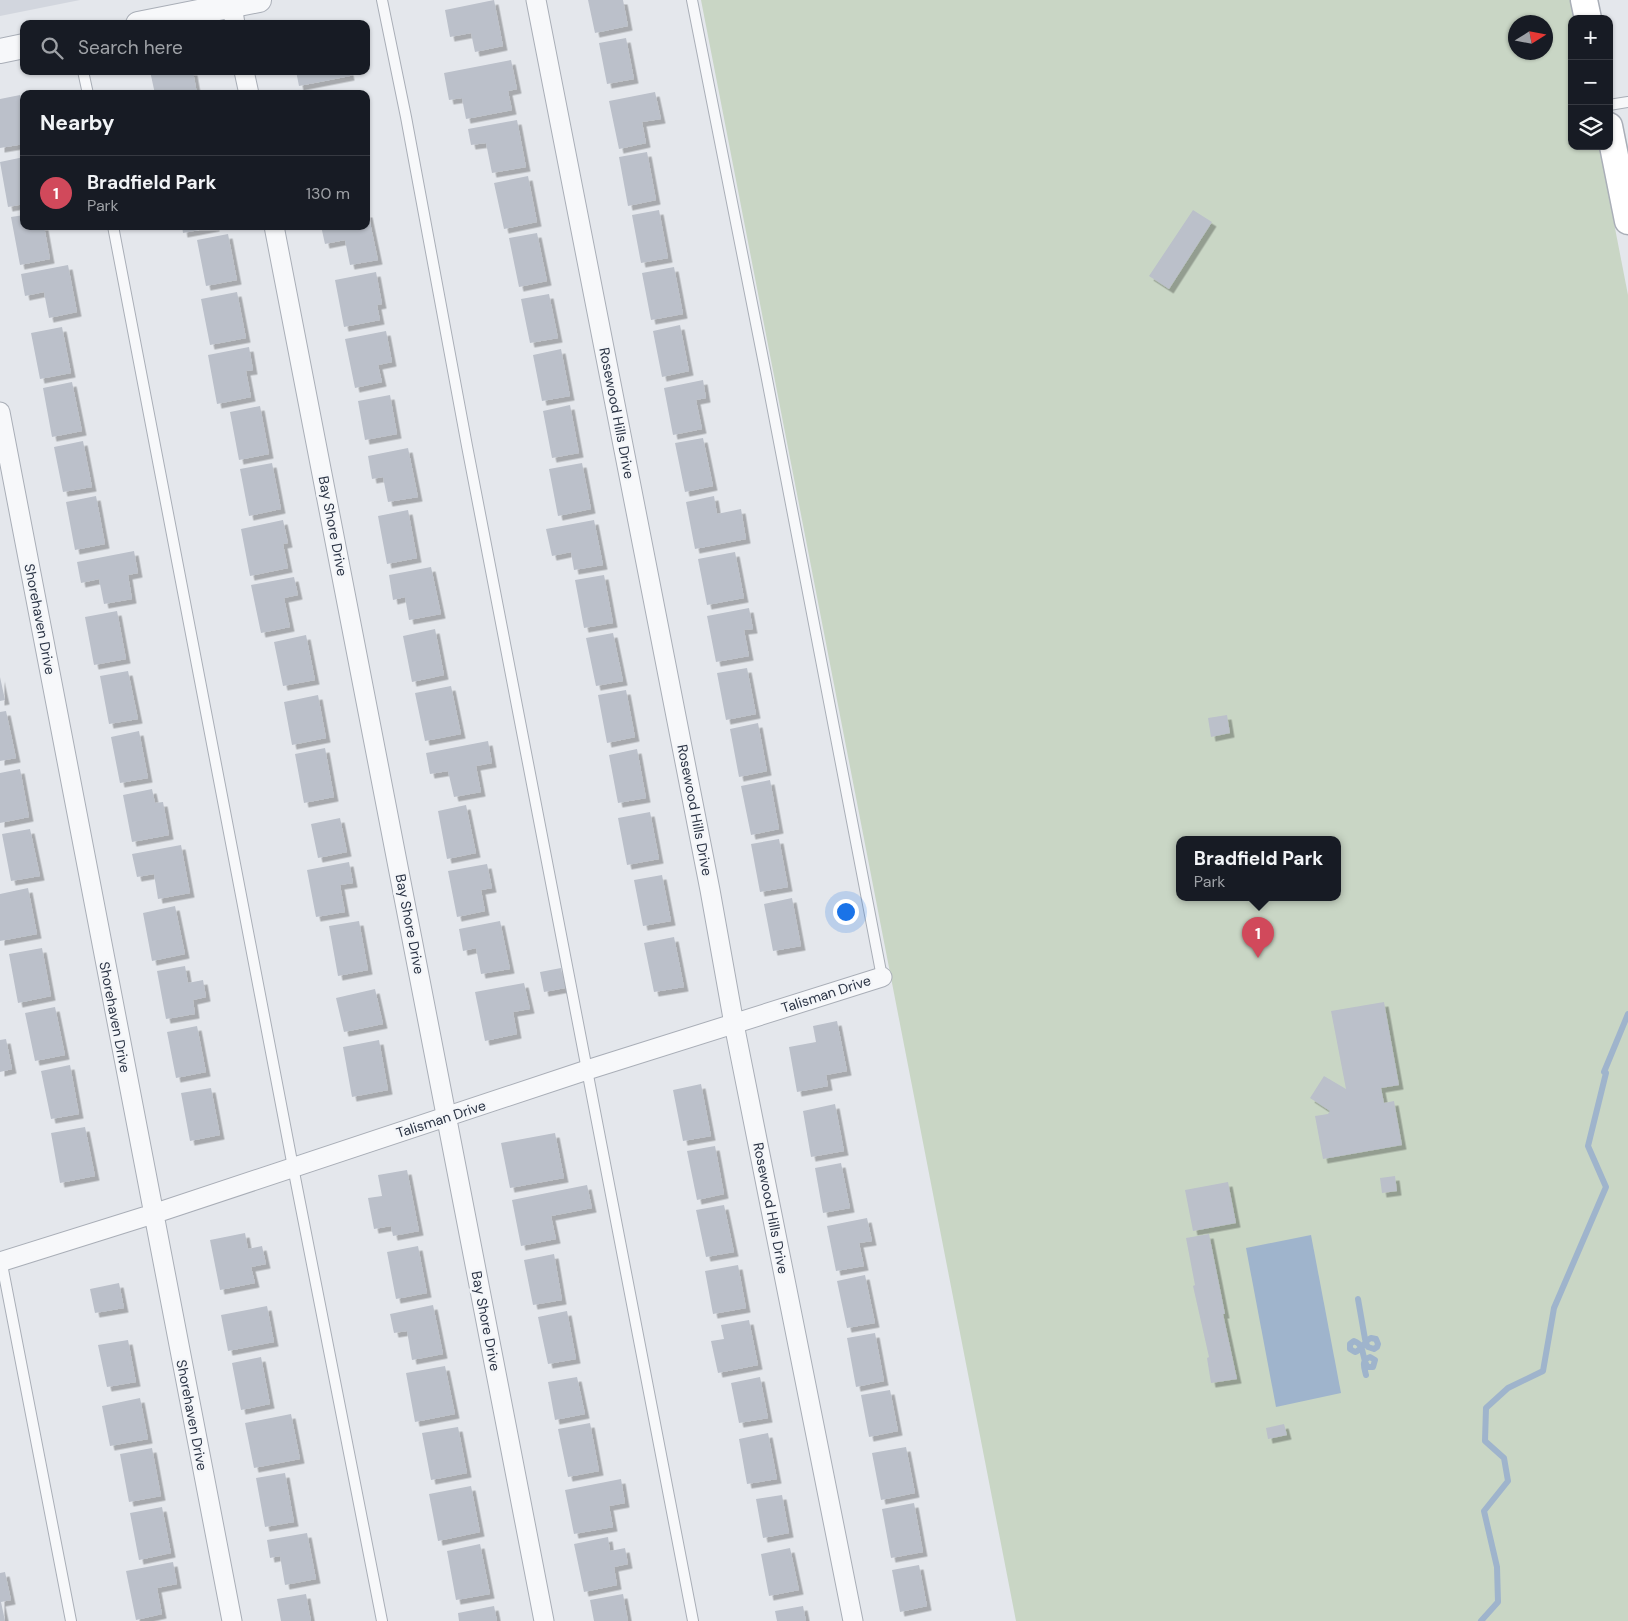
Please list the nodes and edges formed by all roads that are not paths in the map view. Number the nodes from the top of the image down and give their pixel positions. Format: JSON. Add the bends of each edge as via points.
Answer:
{"nodes":[{"id":1,"x":259,"y":0,"type":"edge"},
{"id":2,"x":382,"y":0,"type":"edge"},
{"id":3,"x":536,"y":0,"type":"edge"},
{"id":4,"x":692,"y":0,"type":"edge"},
{"id":5,"x":1584,"y":0,"type":"edge"},
{"id":6,"x":234,"y":15,"type":"edge"},
{"id":7,"x":1587,"y":15,"type":"edge"},
{"id":8,"x":181,"y":20,"type":"edge"},
{"id":9,"x":20,"y":47,"type":"edge"},
{"id":10,"x":0,"y":50,"type":"edge"},
{"id":11,"x":84,"y":75,"type":"edge"},
{"id":12,"x":245,"y":75,"type":"edge"},
{"id":13,"x":87,"y":90,"type":"edge"},
{"id":14,"x":248,"y":90,"type":"edge"},
{"id":15,"x":1628,"y":102,"type":"edge"},
{"id":16,"x":1613,"y":104,"type":"edge"},
{"id":17,"x":1613,"y":145,"type":"edge"},
{"id":18,"x":1627,"y":213,"type":"edge"},
{"id":19,"x":114,"y":230,"type":"edge"},
{"id":20,"x":275,"y":230,"type":"edge"},
{"id":21,"x":0,"y":412,"type":"edge"},
{"id":22,"x":882,"y":976,"type":"joint"},
{"id":23,"x":734,"y":1024,"type":"junction"},
{"id":24,"x":587,"y":1070,"type":"junction"},
{"id":25,"x":447,"y":1117,"type":"junction"},
{"id":26,"x":293,"y":1166,"type":"junction"},
{"id":27,"x":153,"y":1214,"type":"junction"},
{"id":28,"x":1,"y":1259,"type":"edge"},
{"id":29,"x":71,"y":1621,"type":"edge"},
{"id":30,"x":232,"y":1621,"type":"edge"},
{"id":31,"x":382,"y":1621,"type":"edge"},
{"id":32,"x":544,"y":1621,"type":"edge"},
{"id":33,"x":693,"y":1621,"type":"edge"},
{"id":34,"x":853,"y":1621,"type":"edge"}],
"edges":[{"from":1,"to":6,"type":"street"},
{"from":2,"to":24,"type":"lane"},
{"from":3,"to":23,"type":"street","name":"Rosewood Hills Drive"},
{"from":4,"to":22,"type":"lane"},
{"from":5,"to":7,"type":"main road"},
{"from":6,"to":8,"type":"street"},
{"from":9,"to":10,"type":"street"},
{"from":11,"to":13,"type":"lane"},
{"from":12,"to":14,"type":"street"},
{"from":15,"to":16,"type":"lane"},
{"from":17,"to":18,"type":"main road"},
{"from":19,"to":26,"type":"lane"},
{"from":20,"to":25,"type":"street","name":"Bay Shore Drive"},
{"from":21,"to":27,"type":"street","name":"Shorehaven Drive"},
{"from":22,"to":23,"type":"street","name":"Talisman Drive"},
{"from":23,"to":24,"type":"street","name":"Talisman Drive"},
{"from":23,"to":34,"type":"street","name":"Rosewood Hills Drive"},
{"from":24,"to":25,"type":"street","name":"Talisman Drive"},
{"from":24,"to":33,"type":"lane"},
{"from":25,"to":26,"type":"street","name":"Talisman Drive"},
{"from":25,"to":32,"type":"street","name":"Bay Shore Drive"},
{"from":26,"to":27,"type":"street","name":"Talisman Drive"},
{"from":26,"to":31,"type":"lane"},
{"from":27,"to":28,"type":"street","name":"Talisman Drive"},
{"from":27,"to":30,"type":"street","name":"Shorehaven Drive"},
{"from":28,"to":29,"type":"lane"}]}
